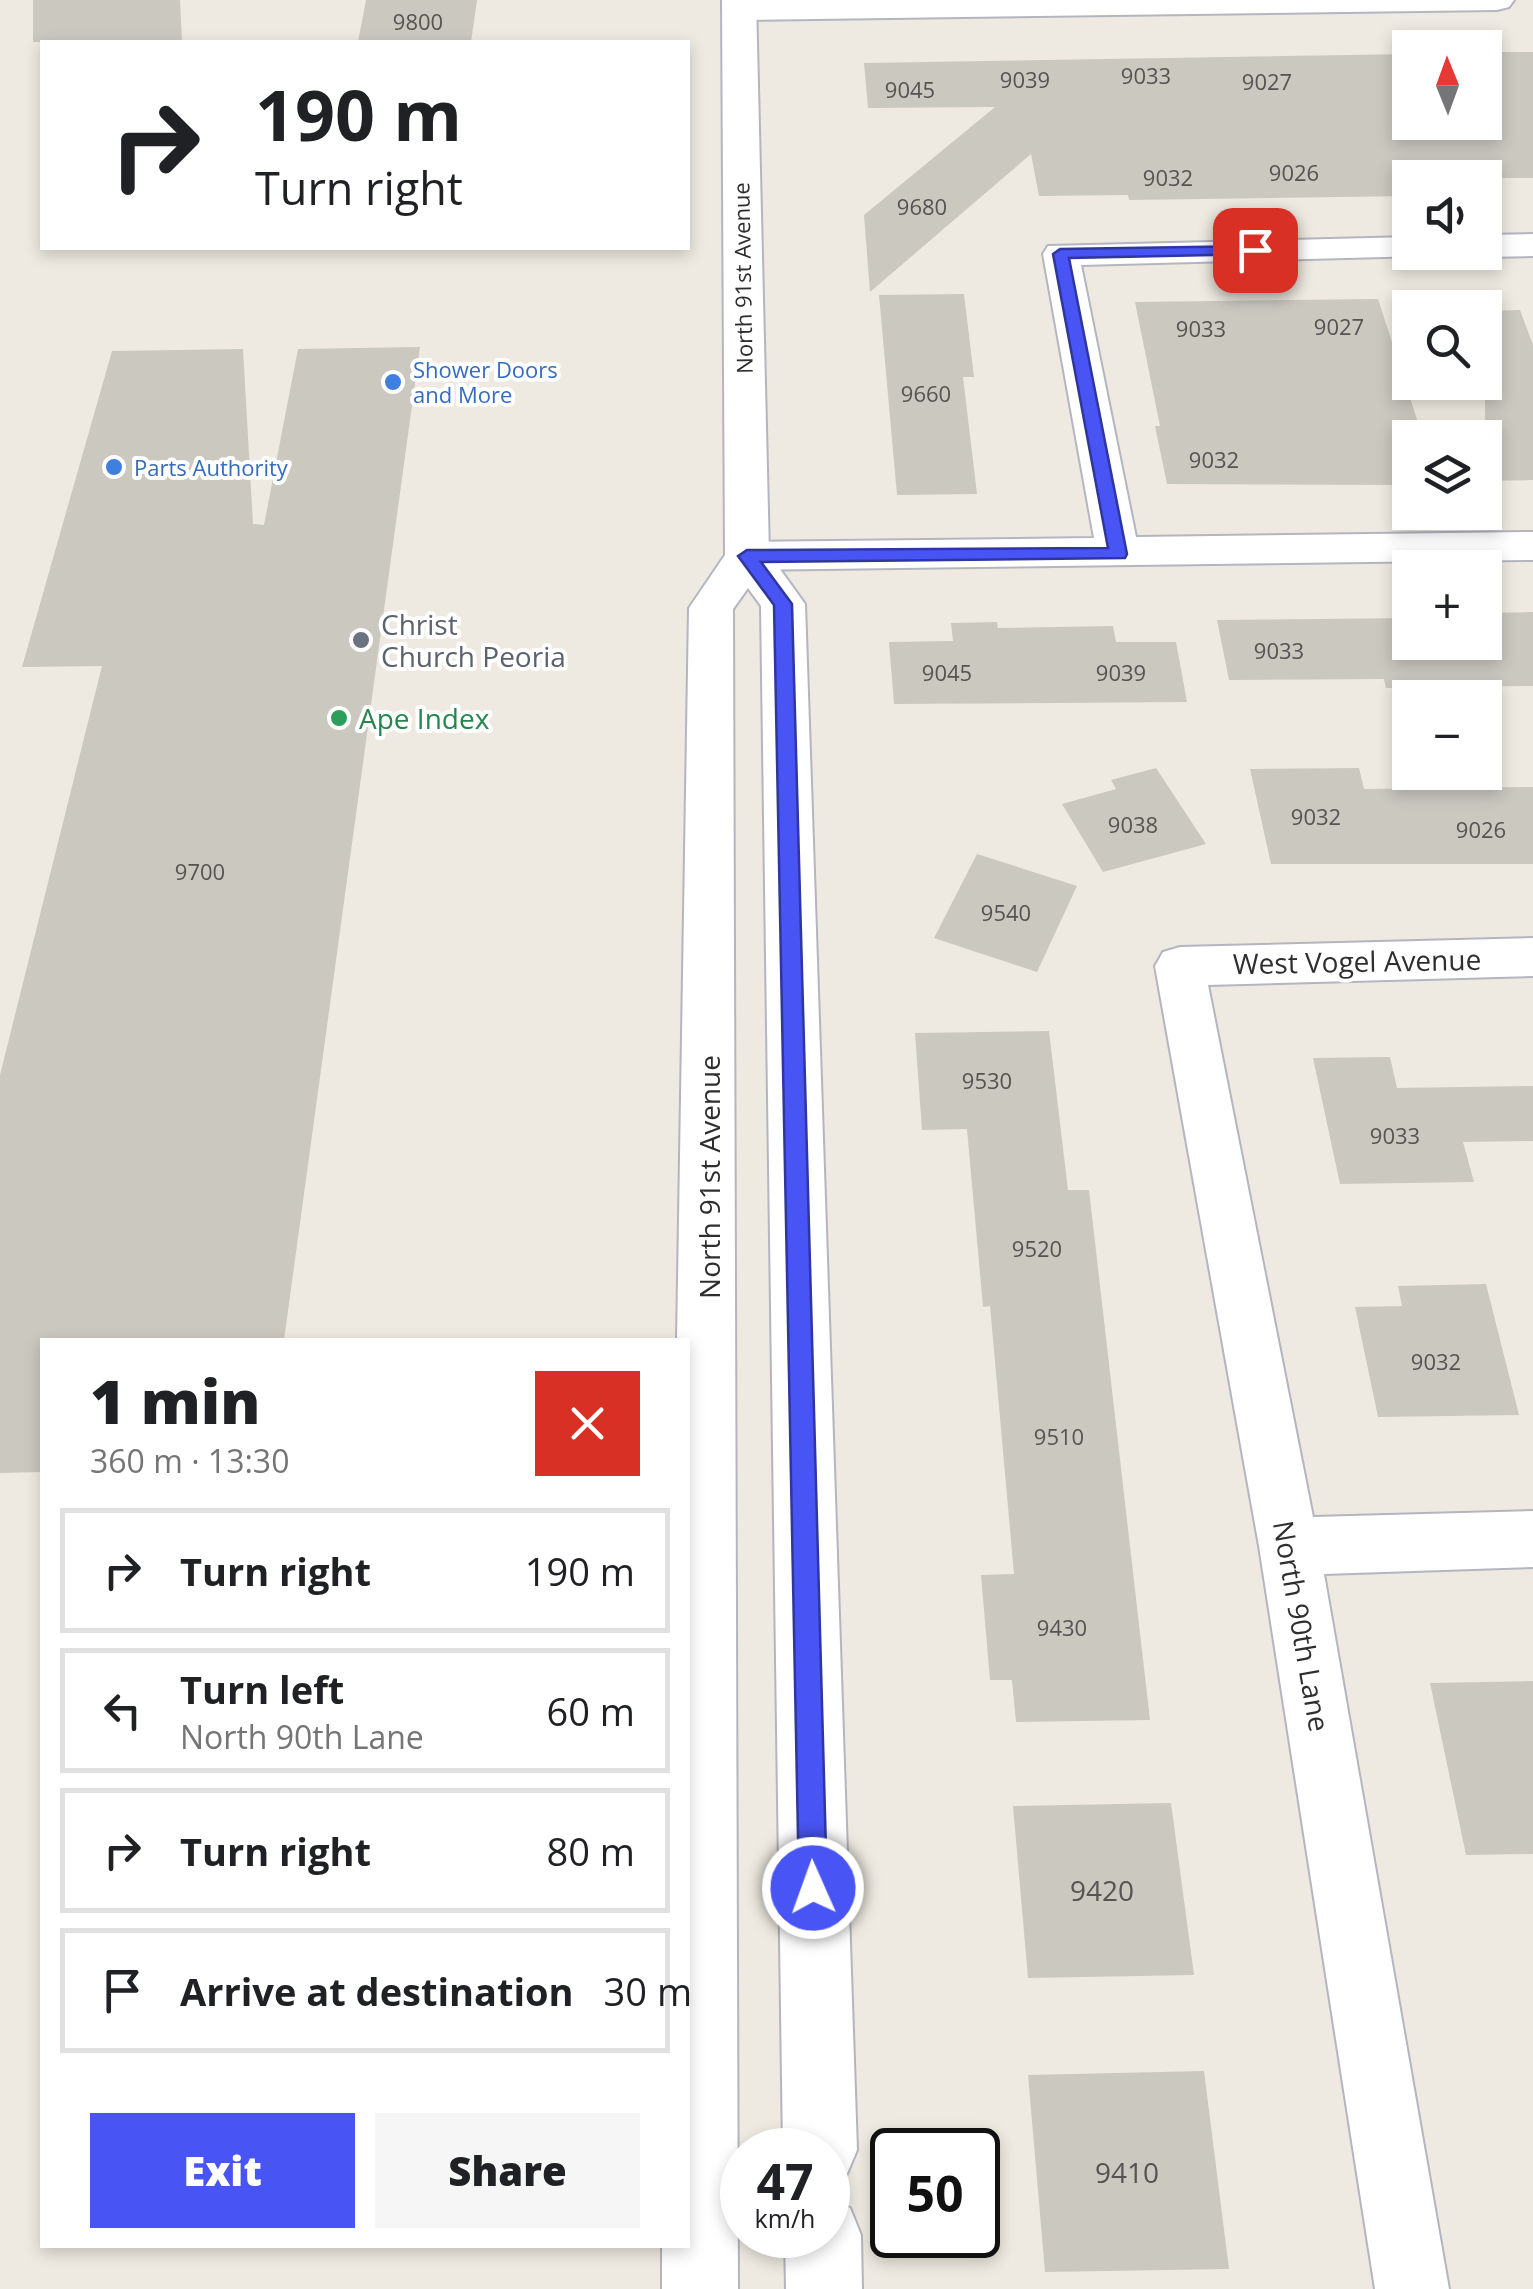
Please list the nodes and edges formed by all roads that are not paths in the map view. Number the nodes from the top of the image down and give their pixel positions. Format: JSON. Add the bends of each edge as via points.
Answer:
{"nodes":[{"id":1,"x":1496,"y":0,"type":"edge"},
{"id":2,"x":1031,"y":3,"type":"edge"},
{"id":3,"x":739,"y":5,"type":"edge"},
{"id":4,"x":1533,"y":245,"type":"edge"},
{"id":5,"x":1502,"y":246,"type":"edge"},
{"id":6,"x":1392,"y":248,"type":"edge"},
{"id":7,"x":1533,"y":546,"type":"edge"},
{"id":8,"x":1118,"y":554,"type":"junction"},
{"id":9,"x":747,"y":556,"type":"junction"},
{"id":10,"x":1533,"y":957,"type":"edge"},
{"id":11,"x":1180,"y":966,"type":"joint"},
{"id":12,"x":796,"y":1255,"type":"junction"},
{"id":13,"x":709,"y":1256,"type":"junction"},
{"id":14,"x":1533,"y":1539,"type":"edge"},
{"id":15,"x":1289,"y":1546,"type":"junction"},
{"id":16,"x":819,"y":2128,"type":"edge"},
{"id":17,"x":823,"y":2258,"type":"edge"},
{"id":18,"x":700,"y":2289,"type":"edge"},
{"id":19,"x":824,"y":2289,"type":"edge"},
{"id":20,"x":1412,"y":2289,"type":"edge"}],
"edges":[{"from":1,"to":2,"type":"main road"},
{"from":2,"to":3,"type":"main road"},
{"from":3,"to":9,"type":"main road","name":"North 91st Avenue"},
{"from":4,"to":5,"type":"street"},
{"from":6,"to":8,"type":"street","via":[[1060,254]]},
{"from":7,"to":8,"type":"street"},
{"from":8,"to":9,"type":"street"},
{"from":9,"to":12,"type":"main road","via":[[783,604]]},
{"from":9,"to":13,"type":"main road","name":"North 91st Avenue","via":[[711,608]]},
{"from":10,"to":11,"type":"street","name":"West Vogel Avenue"},
{"from":11,"to":15,"type":"street","name":"North 90th Lane"},
{"from":12,"to":13,"type":"main road"},
{"from":12,"to":16,"type":"main road"},
{"from":13,"to":18,"type":"main road","name":"North 91st Avenue"},
{"from":14,"to":15,"type":"street"},
{"from":15,"to":20,"type":"street","name":"North 90th Lane"},
{"from":17,"to":19,"type":"main road"}]}
